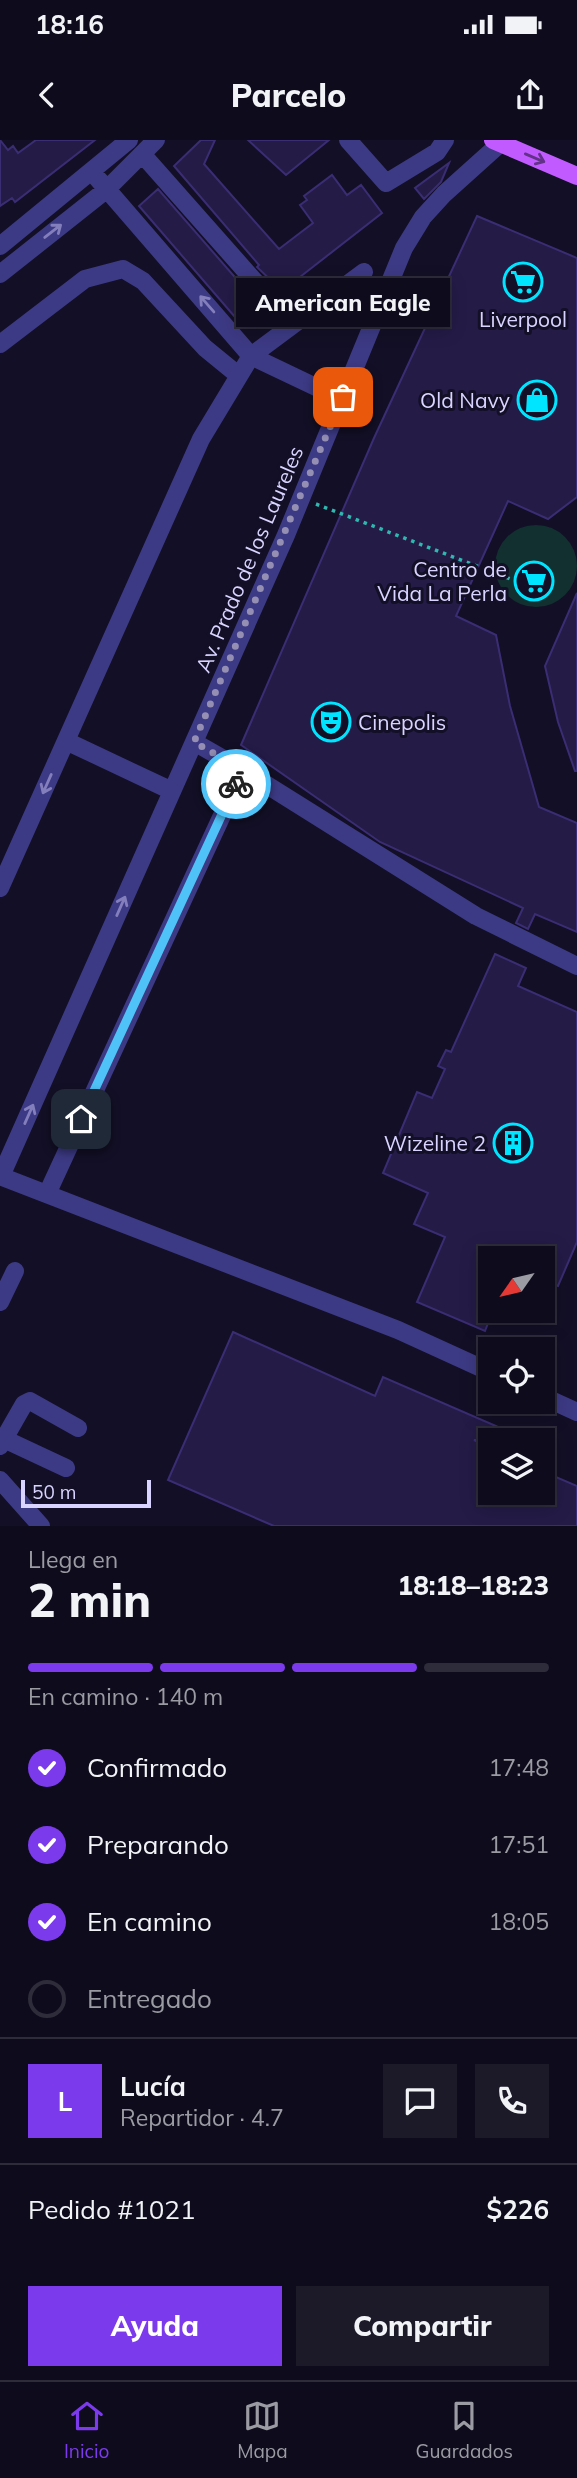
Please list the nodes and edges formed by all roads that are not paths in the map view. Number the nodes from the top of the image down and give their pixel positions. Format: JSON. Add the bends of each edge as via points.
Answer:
{"nodes":[{"id":1,"x":130,"y":140,"type":"edge"},
{"id":2,"x":156,"y":140,"type":"edge"},
{"id":3,"x":348,"y":140,"type":"edge"},
{"id":4,"x":445,"y":140,"type":"edge"},
{"id":5,"x":500,"y":142,"type":"edge"},
{"id":6,"x":144,"y":155,"type":"junction"},
{"id":7,"x":92,"y":172,"type":"junction"},
{"id":8,"x":577,"y":176,"type":"edge"},
{"id":9,"x":106,"y":190,"type":"junction"},
{"id":10,"x":0,"y":246,"type":"edge"},
{"id":11,"x":364,"y":272,"type":"dead end"},
{"id":12,"x":0,"y":274,"type":"edge"},
{"id":13,"x":258,"y":285,"type":"dead end"},
{"id":14,"x":0,"y":344,"type":"edge"},
{"id":15,"x":251,"y":356,"type":"junction"},
{"id":16,"x":239,"y":375,"type":"junction"},
{"id":17,"x":320,"y":389,"type":"dead end"},
{"id":18,"x":66,"y":741,"type":"junction"},
{"id":19,"x":193,"y":746,"type":"junction"},
{"id":20,"x":243,"y":770,"type":"junction"},
{"id":21,"x":172,"y":791,"type":"junction"},
{"id":22,"x":0,"y":888,"type":"edge"},
{"id":23,"x":577,"y":966,"type":"edge"},
{"id":24,"x":1,"y":1176,"type":"edge"},
{"id":25,"x":47,"y":1194,"type":"junction"},
{"id":26,"x":15,"y":1271,"type":"dead end"},
{"id":27,"x":0,"y":1302,"type":"edge"},
{"id":28,"x":478,"y":1367,"type":"edge"},
{"id":29,"x":555,"y":1402,"type":"edge"},
{"id":30,"x":577,"y":1412,"type":"edge"},
{"id":31,"x":78,"y":1427,"type":"dead end"},
{"id":32,"x":2,"y":1442,"type":"edge"},
{"id":33,"x":66,"y":1468,"type":"dead end"},
{"id":34,"x":0,"y":1480,"type":"edge"},
{"id":35,"x":41,"y":1526,"type":"edge"}],
"edges":[{"from":1,"to":7,"type":"street"},
{"from":2,"to":6,"type":"street"},
{"from":3,"to":4,"type":"street","via":[[386,183],[437,152]]},
{"from":5,"to":8,"type":"main road","one_way":true},
{"from":5,"to":19,"type":"street","name":"Av. Prado de los Laureles","via":[[423,217],[404,248]]},
{"from":6,"to":9,"type":"street"},
{"from":6,"to":13,"type":"street"},
{"from":7,"to":9,"type":"street"},
{"from":7,"to":10,"type":"street"},
{"from":12,"to":9,"type":"street","one_way":true},
{"from":15,"to":9,"type":"street","one_way":true},
{"from":11,"to":15,"type":"street"},
{"from":14,"to":16,"type":"street","via":[[85,279],[123,269],[143,281],[205,348]]},
{"from":15,"to":16,"type":"street"},
{"from":15,"to":17,"type":"street"},
{"from":16,"to":18,"type":"street","via":[[201,439]]},
{"from":18,"to":21,"type":"street"},
{"from":18,"to":22,"type":"street","one_way":true},
{"from":19,"to":20,"type":"street"},
{"from":19,"to":21,"type":"street","name":"Av. Prado de los Laureles"},
{"from":20,"to":23,"type":"street","via":[[476,916]]},
{"from":20,"to":25,"type":"street"},
{"from":24,"to":21,"type":"street","name":"Av. Prado de los Laureles","one_way":true},
{"from":24,"to":25,"type":"street"},
{"from":25,"to":28,"type":"street","via":[[398,1330]]},
{"from":26,"to":27,"type":"street"},
{"from":29,"to":30,"type":"street"},
{"from":31,"to":32,"type":"street","via":[[30,1401]]},
{"from":32,"to":33,"type":"street"},
{"from":34,"to":35,"type":"street"}]}
